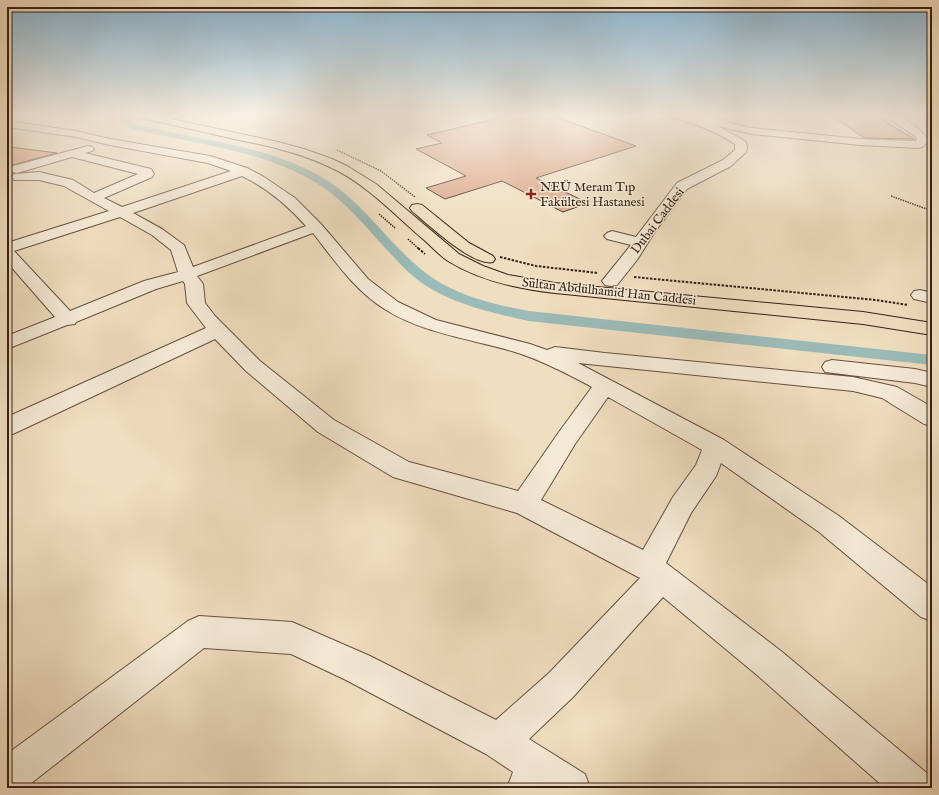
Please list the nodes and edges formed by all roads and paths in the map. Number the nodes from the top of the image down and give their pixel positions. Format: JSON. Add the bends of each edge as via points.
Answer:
{"nodes":[{"id":1,"x":83,"y":151,"type":"edge"},
{"id":2,"x":161,"y":151,"type":"edge"},
{"id":3,"x":300,"y":151,"type":"edge"},
{"id":4,"x":325,"y":151,"type":"edge"},
{"id":5,"x":338,"y":151,"type":"edge"},
{"id":6,"x":741,"y":151,"type":"edge"},
{"id":7,"x":74,"y":154,"type":"junction"},
{"id":8,"x":243,"y":171,"type":"junction"},
{"id":9,"x":11,"y":173,"type":"edge"},
{"id":10,"x":7,"y":186,"type":"edge"},
{"id":11,"x":891,"y":196,"type":"dead end"},
{"id":12,"x":93,"y":198,"type":"junction"},
{"id":13,"x":420,"y":200,"type":"dead end"},
{"id":14,"x":932,"y":211,"type":"edge"},
{"id":15,"x":121,"y":212,"type":"junction"},
{"id":16,"x":378,"y":212,"type":"dead end"},
{"id":17,"x":316,"y":227,"type":"junction"},
{"id":18,"x":400,"y":232,"type":"dead end"},
{"id":19,"x":612,"y":236,"type":"dead end"},
{"id":20,"x":406,"y":238,"type":"dead end"},
{"id":21,"x":640,"y":243,"type":"junction"},
{"id":22,"x":7,"y":248,"type":"edge"},
{"id":23,"x":7,"y":252,"type":"edge"},
{"id":24,"x":427,"y":256,"type":"dead end"},
{"id":25,"x":497,"y":256,"type":"dead end"},
{"id":26,"x":187,"y":274,"type":"junction"},
{"id":27,"x":613,"y":278,"type":"junction"},
{"id":28,"x":921,"y":299,"type":"edge"},
{"id":29,"x":932,"y":315,"type":"edge"},
{"id":30,"x":68,"y":320,"type":"junction"},
{"id":31,"x":932,"y":329,"type":"edge"},
{"id":32,"x":218,"y":330,"type":"junction"},
{"id":33,"x":7,"y":343,"type":"edge"},
{"id":34,"x":612,"y":346,"type":"dead end"},
{"id":35,"x":523,"y":348,"type":"junction"},
{"id":36,"x":932,"y":380,"type":"edge"},
{"id":37,"x":605,"y":386,"type":"junction"},
{"id":38,"x":932,"y":418,"type":"edge"},
{"id":39,"x":7,"y":427,"type":"edge"},
{"id":40,"x":715,"y":446,"type":"junction"},
{"id":41,"x":524,"y":504,"type":"junction"},
{"id":42,"x":655,"y":572,"type":"junction"},
{"id":43,"x":932,"y":606,"type":"edge"},
{"id":44,"x":499,"y":741,"type":"junction"},
{"id":45,"x":531,"y":776,"type":"edge"},
{"id":46,"x":7,"y":778,"type":"edge"},
{"id":47,"x":571,"y":788,"type":"edge"},
{"id":48,"x":914,"y":788,"type":"edge"}],
"edges":[{"from":1,"to":7,"type":"street"},
{"from":2,"to":8,"type":"street","via":[[210,160]]},
{"from":3,"to":31,"type":"main road","name":"Sultan Abdülhamid Han Caddesi","via":[[343,169],[371,187],[467,266],[510,281],[555,288],[863,318]]},
{"from":4,"to":27,"type":"main road","name":"Sultan Abdülhamid Han Caddesi","via":[[357,164],[382,179],[464,246],[498,264],[532,272]]},
{"from":5,"to":13,"type":"path","via":[[381,171]]},
{"from":6,"to":21,"type":"street","name":"Dubai Caddesi","via":[[726,163],[682,186]]},
{"from":7,"to":9,"type":"street"},
{"from":7,"to":12,"type":"street","via":[[148,174]]},
{"from":8,"to":15,"type":"street"},
{"from":8,"to":17,"type":"street","via":[[290,201]]},
{"from":9,"to":10,"type":"street"},
{"from":9,"to":12,"type":"street","via":[[55,178]]},
{"from":11,"to":14,"type":"path"},
{"from":12,"to":15,"type":"street"},
{"from":15,"to":22,"type":"street"},
{"from":15,"to":26,"type":"street","via":[[157,232],[178,248]]},
{"from":16,"to":18,"type":"path"},
{"from":17,"to":26,"type":"street"},
{"from":17,"to":35,"type":"street","via":[[362,283],[392,306],[429,324]]},
{"from":19,"to":21,"type":"street"},
{"from":20,"to":24,"type":"path"},
{"from":21,"to":27,"type":"street","name":"Dubai Caddesi"},
{"from":23,"to":30,"type":"street"},
{"from":25,"to":27,"type":"path","via":[[548,269]]},
{"from":26,"to":30,"type":"street","via":[[150,285]]},
{"from":26,"to":32,"type":"street","via":[[194,284],[196,303]]},
{"from":27,"to":28,"type":"path","via":[[876,300]]},
{"from":27,"to":29,"type":"main road","name":"Sultan Abdülhamid Han Caddesi"},
{"from":30,"to":33,"type":"street"},
{"from":32,"to":39,"type":"street"},
{"from":32,"to":41,"type":"street","via":[[253,366],[326,426],[402,470]]},
{"from":34,"to":36,"type":"street","via":[[915,376]]},
{"from":35,"to":37,"type":"street","via":[[577,370]]},
{"from":35,"to":38,"type":"street","via":[[605,360],[853,384],[889,392]]},
{"from":37,"to":40,"type":"street"},
{"from":37,"to":41,"type":"street","via":[[566,438]]},
{"from":40,"to":42,"type":"street","via":[[707,469],[682,505]]},
{"from":40,"to":43,"type":"street","via":[[829,524]]},
{"from":41,"to":42,"type":"street"},
{"from":42,"to":44,"type":"street","via":[[562,685]]},
{"from":42,"to":48,"type":"street","via":[[769,663]]},
{"from":44,"to":45,"type":"street"},
{"from":44,"to":46,"type":"street","via":[[358,668],[292,638],[199,632]]},
{"from":45,"to":47,"type":"street"}]}
